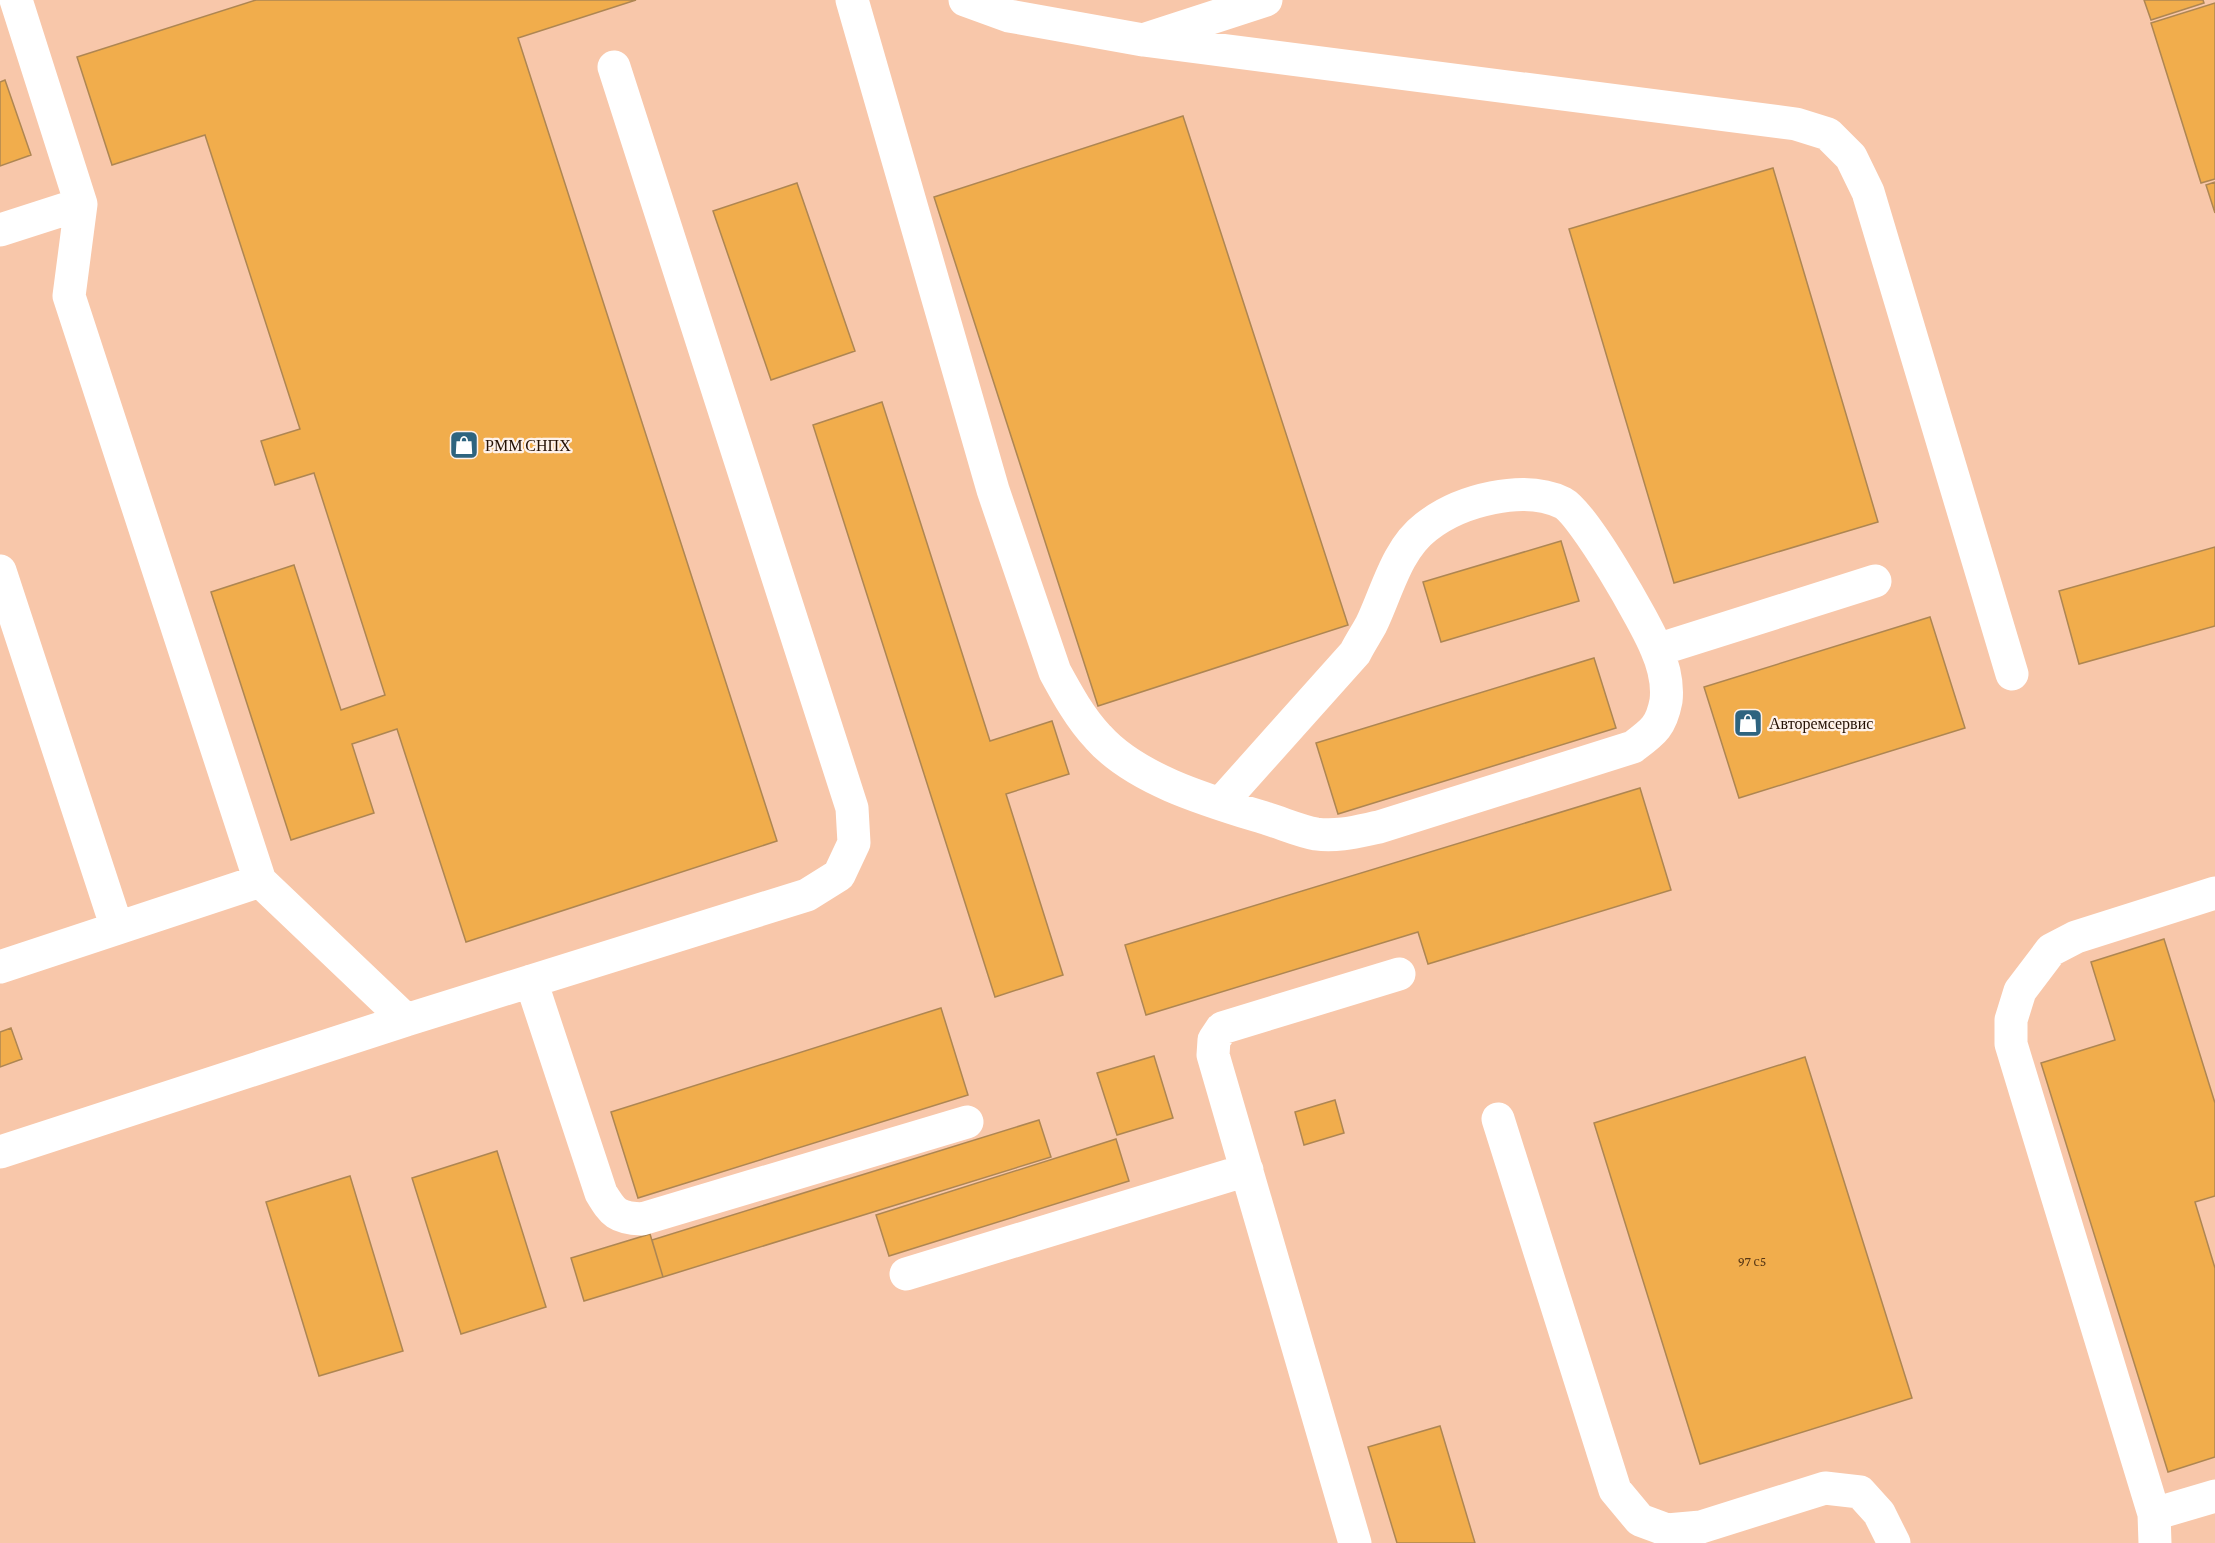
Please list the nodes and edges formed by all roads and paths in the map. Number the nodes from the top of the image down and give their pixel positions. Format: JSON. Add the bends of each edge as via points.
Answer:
{"nodes":[{"id":1,"x":14,"y":0,"type":"edge"},
{"id":2,"x":852,"y":0,"type":"edge"},
{"id":3,"x":965,"y":0,"type":"edge"},
{"id":4,"x":1266,"y":0,"type":"edge"},
{"id":5,"x":0,"y":4,"type":"edge"},
{"id":6,"x":1143,"y":40,"type":"junction"},
{"id":7,"x":614,"y":67,"type":"dead end"},
{"id":8,"x":81,"y":204,"type":"junction"},
{"id":9,"x":0,"y":230,"type":"edge"},
{"id":10,"x":0,"y":570,"type":"edge"},
{"id":11,"x":1875,"y":581,"type":"dead end"},
{"id":12,"x":1657,"y":650,"type":"junction"},
{"id":13,"x":2012,"y":674,"type":"dead end"},
{"id":14,"x":1220,"y":804,"type":"junction"},
{"id":15,"x":260,"y":881,"type":"junction"},
{"id":16,"x":2215,"y":892,"type":"edge"},
{"id":17,"x":117,"y":928,"type":"junction"},
{"id":18,"x":0,"y":967,"type":"edge"},
{"id":19,"x":1399,"y":975,"type":"dead end"},
{"id":20,"x":531,"y":981,"type":"junction"},
{"id":21,"x":406,"y":1020,"type":"junction"},
{"id":22,"x":1498,"y":1119,"type":"dead end"},
{"id":23,"x":967,"y":1122,"type":"dead end"},
{"id":24,"x":0,"y":1152,"type":"edge"},
{"id":25,"x":1247,"y":1170,"type":"junction"},
{"id":26,"x":906,"y":1274,"type":"dead end"},
{"id":27,"x":2215,"y":1496,"type":"edge"},
{"id":28,"x":2155,"y":1529,"type":"edge"},
{"id":29,"x":1355,"y":1543,"type":"edge"},
{"id":30,"x":1894,"y":1543,"type":"edge"}],
"edges":[{"from":1,"to":5,"type":"street"},
{"from":1,"to":8,"type":"street"},
{"from":2,"to":14,"type":"street","via":[[993,490],[1055,672],[1098,738],[1168,785]]},
{"from":3,"to":6,"type":"street","via":[[1009,16]]},
{"from":4,"to":6,"type":"street"},
{"from":6,"to":13,"type":"street","via":[[1784,122],[1828,134],[1851,157],[1868,192]]},
{"from":7,"to":20,"type":"street","via":[[852,808],[854,843],[839,875],[807,895]]},
{"from":8,"to":9,"type":"street"},
{"from":8,"to":15,"type":"street","via":[[69,296]]},
{"from":10,"to":17,"type":"street"},
{"from":11,"to":12,"type":"street"},
{"from":12,"to":14,"type":"street","via":[[1665,673],[1666,700],[1658,728],[1634,747],[1347,834],[1316,834]]},
{"from":12,"to":14,"type":"street","via":[[1648,628],[1587,527],[1565,504],[1536,494],[1499,496],[1455,510],[1426,527],[1402,555],[1355,652]]},
{"from":15,"to":17,"type":"street"},
{"from":15,"to":21,"type":"street"},
{"from":16,"to":28,"type":"street","via":[[2076,937],[2051,950],[2020,991],[2011,1020],[2011,1044]]},
{"from":17,"to":18,"type":"street"},
{"from":19,"to":25,"type":"street","via":[[1222,1028],[1214,1040],[1213,1055]]},
{"from":20,"to":21,"type":"street"},
{"from":20,"to":23,"type":"street","via":[[601,1193],[612,1211],[626,1219],[642,1219]]},
{"from":21,"to":24,"type":"street"},
{"from":22,"to":30,"type":"street","via":[[1615,1490],[1640,1520],[1666,1530],[1701,1527],[1826,1488],[1860,1492],[1879,1513]]},
{"from":25,"to":26,"type":"street"},
{"from":25,"to":29,"type":"street"},
{"from":27,"to":28,"type":"street"}]}
